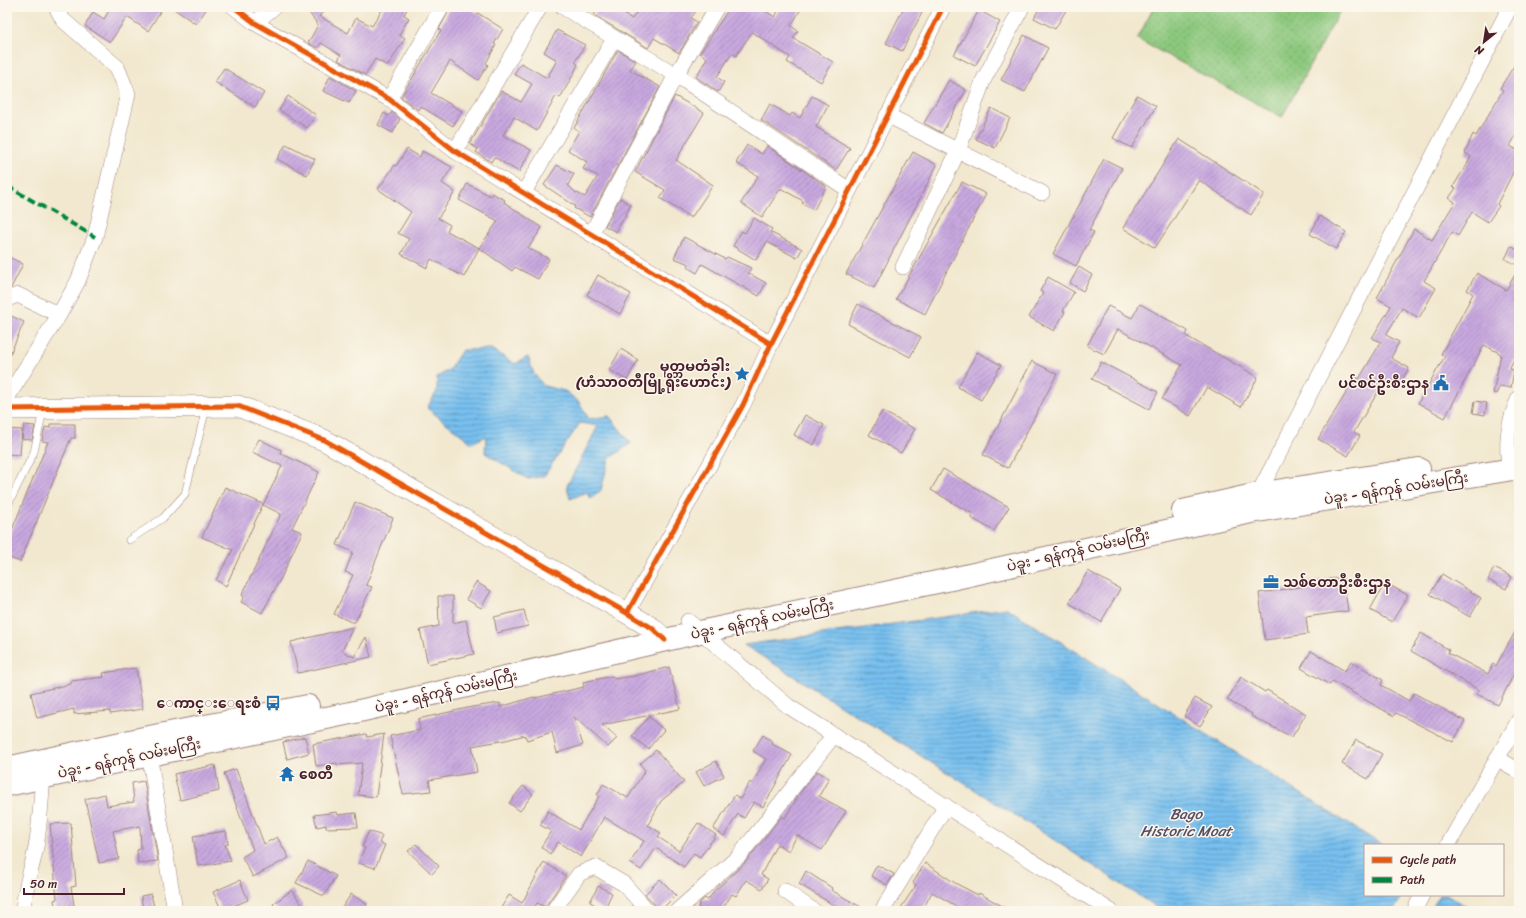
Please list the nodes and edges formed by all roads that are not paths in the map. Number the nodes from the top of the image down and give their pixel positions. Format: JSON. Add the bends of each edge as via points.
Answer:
{"nodes":[{"id":1,"x":56,"y":7,"type":"edge"},
{"id":2,"x":234,"y":7,"type":"edge"},
{"id":3,"x":274,"y":7,"type":"edge"},
{"id":4,"x":442,"y":7,"type":"edge"},
{"id":5,"x":540,"y":7,"type":"edge"},
{"id":6,"x":563,"y":7,"type":"edge"},
{"id":7,"x":717,"y":7,"type":"edge"},
{"id":8,"x":942,"y":7,"type":"edge"},
{"id":9,"x":1022,"y":7,"type":"edge"},
{"id":10,"x":1510,"y":7,"type":"edge"},
{"id":11,"x":255,"y":23,"type":"junction"},
{"id":12,"x":614,"y":39,"type":"junction"},
{"id":13,"x":676,"y":75,"type":"junction"},
{"id":14,"x":388,"y":99,"type":"junction"},
{"id":15,"x":887,"y":115,"type":"junction"},
{"id":16,"x":455,"y":151,"type":"junction"},
{"id":17,"x":958,"y":151,"type":"junction"},
{"id":18,"x":849,"y":190,"type":"junction"},
{"id":19,"x":524,"y":192,"type":"junction"},
{"id":20,"x":1042,"y":193,"type":"dead end"},
{"id":21,"x":591,"y":234,"type":"junction"},
{"id":22,"x":903,"y":268,"type":"dead end"},
{"id":23,"x":7,"y":299,"type":"edge"},
{"id":24,"x":59,"y":315,"type":"junction"},
{"id":25,"x":771,"y":344,"type":"junction"},
{"id":26,"x":7,"y":398,"type":"edge"},
{"id":27,"x":1519,"y":398,"type":"edge"},
{"id":28,"x":206,"y":406,"type":"junction"},
{"id":29,"x":7,"y":409,"type":"edge"},
{"id":30,"x":44,"y":409,"type":"junction"},
{"id":31,"x":1514,"y":462,"type":"edge"},
{"id":32,"x":1254,"y":503,"type":"junction"},
{"id":33,"x":7,"y":507,"type":"edge"},
{"id":34,"x":129,"y":540,"type":"dead end"},
{"id":35,"x":627,"y":613,"type":"junction"},
{"id":36,"x":694,"y":626,"type":"junction"},
{"id":37,"x":658,"y":634,"type":"junction"},
{"id":38,"x":1519,"y":720,"type":"edge"},
{"id":39,"x":834,"y":735,"type":"junction"},
{"id":40,"x":149,"y":754,"type":"junction"},
{"id":41,"x":1497,"y":758,"type":"junction"},
{"id":42,"x":7,"y":768,"type":"edge"},
{"id":43,"x":1519,"y":771,"type":"edge"},
{"id":44,"x":43,"y":776,"type":"junction"},
{"id":45,"x":7,"y":784,"type":"edge"},
{"id":46,"x":946,"y":806,"type":"junction"},
{"id":47,"x":1449,"y":844,"type":"edge"},
{"id":48,"x":785,"y":891,"type":"dead end"},
{"id":49,"x":1422,"y":896,"type":"edge"},
{"id":50,"x":23,"y":911,"type":"edge"},
{"id":51,"x":175,"y":911,"type":"edge"},
{"id":52,"x":553,"y":911,"type":"edge"},
{"id":53,"x":648,"y":911,"type":"edge"},
{"id":54,"x":677,"y":911,"type":"edge"},
{"id":55,"x":814,"y":911,"type":"edge"},
{"id":56,"x":882,"y":911,"type":"edge"},
{"id":57,"x":1111,"y":911,"type":"edge"},
{"id":58,"x":1414,"y":911,"type":"edge"}],
"edges":[{"from":1,"to":24,"type":"street","via":[[63,20],[117,66],[128,94],[95,237],[78,281]]},
{"from":2,"to":11,"type":"street"},
{"from":3,"to":11,"type":"street"},
{"from":4,"to":14,"type":"street"},
{"from":5,"to":16,"type":"street"},
{"from":6,"to":12,"type":"street"},
{"from":7,"to":13,"type":"street"},
{"from":8,"to":15,"type":"street"},
{"from":9,"to":17,"type":"street","via":[[983,81]]},
{"from":10,"to":32,"type":"street"},
{"from":11,"to":14,"type":"street"},
{"from":12,"to":13,"type":"street"},
{"from":12,"to":19,"type":"street"},
{"from":13,"to":18,"type":"street"},
{"from":13,"to":21,"type":"street"},
{"from":14,"to":16,"type":"street"},
{"from":15,"to":17,"type":"street"},
{"from":15,"to":18,"type":"street"},
{"from":16,"to":19,"type":"street"},
{"from":17,"to":20,"type":"street"},
{"from":17,"to":22,"type":"street"},
{"from":18,"to":25,"type":"street"},
{"from":19,"to":21,"type":"street"},
{"from":21,"to":25,"type":"street"},
{"from":23,"to":24,"type":"street","via":[[18,295]]},
{"from":24,"to":26,"type":"street"},
{"from":25,"to":35,"type":"street","via":[[743,405]]},
{"from":27,"to":31,"type":"street","via":[[1511,414]]},
{"from":28,"to":30,"type":"street"},
{"from":28,"to":34,"type":"lane","via":[[185,494],[163,518]]},
{"from":28,"to":35,"type":"street","via":[[238,406],[324,440]]},
{"from":29,"to":30,"type":"street"},
{"from":30,"to":33,"type":"lane","via":[[34,452]]},
{"from":31,"to":32,"type":"highway","name":"ပဲခူး - ရန်ကုန် လမ်းမကြီး"},
{"from":32,"to":36,"type":"highway","name":"ပဲခူး - ရန်ကုန် လမ်းမကြီး","via":[[953,564]]},
{"from":35,"to":37,"type":"street"},
{"from":36,"to":37,"type":"highway","name":"ပဲခူး - ရန်ကုန် လမ်းမကြီး"},
{"from":36,"to":39,"type":"street","via":[[788,706]]},
{"from":37,"to":40,"type":"highway","name":"ပဲခူး - ရန်ကုန် လမ်းမကြီး","via":[[355,712]]},
{"from":37,"to":42,"type":"highway","name":"ပဲခူး - ရန်ကုန် လမ်းမကြီး"},
{"from":38,"to":41,"type":"street"},
{"from":39,"to":46,"type":"street"},
{"from":39,"to":54,"type":"street","via":[[739,856]]},
{"from":40,"to":44,"type":"highway","name":"ပဲခူး - ရန်ကုန် လမ်းမကြီး"},
{"from":40,"to":51,"type":"street"},
{"from":41,"to":43,"type":"street"},
{"from":41,"to":47,"type":"street"},
{"from":44,"to":45,"type":"highway","name":"ပဲခူး - ရန်ကုန် လမ်းမကြီး"},
{"from":44,"to":50,"type":"street","via":[[36,849]]},
{"from":46,"to":56,"type":"street"},
{"from":46,"to":57,"type":"street"},
{"from":48,"to":55,"type":"street"},
{"from":49,"to":58,"type":"street"},
{"from":52,"to":53,"type":"street","via":[[579,874],[595,867],[624,884]]}]}
